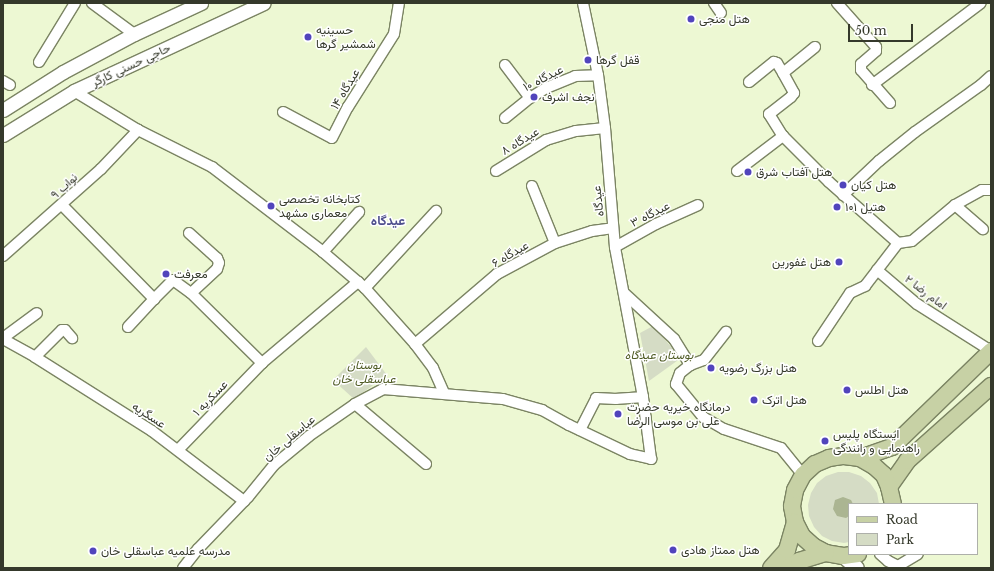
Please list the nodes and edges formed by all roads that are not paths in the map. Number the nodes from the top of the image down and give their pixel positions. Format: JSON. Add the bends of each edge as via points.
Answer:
{"nodes":[{"id":1,"x":75,"y":3,"type":"edge"},
{"id":2,"x":92,"y":3,"type":"edge"},
{"id":3,"x":201,"y":3,"type":"edge"},
{"id":4,"x":264,"y":3,"type":"edge"},
{"id":5,"x":399,"y":3,"type":"edge"},
{"id":6,"x":583,"y":3,"type":"edge"},
{"id":7,"x":714,"y":3,"type":"edge"},
{"id":8,"x":837,"y":3,"type":"edge"},
{"id":9,"x":981,"y":3,"type":"edge"},
{"id":10,"x":721,"y":13,"type":"dead end"},
{"id":11,"x":134,"y":34,"type":"junction"},
{"id":12,"x":814,"y":47,"type":"dead end"},
{"id":13,"x":39,"y":62,"type":"dead end"},
{"id":14,"x":505,"y":64,"type":"dead end"},
{"id":15,"x":784,"y":73,"type":"junction"},
{"id":16,"x":598,"y":75,"type":"junction"},
{"id":17,"x":991,"y":76,"type":"edge"},
{"id":18,"x":748,"y":82,"type":"dead end"},
{"id":19,"x":872,"y":84,"type":"junction"},
{"id":20,"x":74,"y":91,"type":"junction"},
{"id":21,"x":530,"y":98,"type":"junction"},
{"id":22,"x":890,"y":103,"type":"dead end"},
{"id":23,"x":3,"y":110,"type":"edge"},
{"id":24,"x":283,"y":112,"type":"dead end"},
{"id":25,"x":505,"y":118,"type":"dead end"},
{"id":26,"x":605,"y":128,"type":"junction"},
{"id":27,"x":138,"y":130,"type":"junction"},
{"id":28,"x":3,"y":135,"type":"edge"},
{"id":29,"x":783,"y":136,"type":"junction"},
{"id":30,"x":496,"y":171,"type":"dead end"},
{"id":31,"x":737,"y":171,"type":"dead end"},
{"id":32,"x":532,"y":186,"type":"dead end"},
{"id":33,"x":991,"y":190,"type":"edge"},
{"id":34,"x":843,"y":195,"type":"junction"},
{"id":35,"x":62,"y":205,"type":"junction"},
{"id":36,"x":698,"y":205,"type":"dead end"},
{"id":37,"x":955,"y":205,"type":"junction"},
{"id":38,"x":436,"y":211,"type":"dead end"},
{"id":39,"x":359,"y":212,"type":"dead end"},
{"id":40,"x":613,"y":228,"type":"junction"},
{"id":41,"x":983,"y":229,"type":"dead end"},
{"id":42,"x":189,"y":233,"type":"dead end"},
{"id":43,"x":898,"y":243,"type":"junction"},
{"id":44,"x":555,"y":244,"type":"junction"},
{"id":45,"x":615,"y":247,"type":"junction"},
{"id":46,"x":323,"y":252,"type":"junction"},
{"id":47,"x":3,"y":256,"type":"edge"},
{"id":48,"x":877,"y":270,"type":"junction"},
{"id":49,"x":362,"y":285,"type":"junction"},
{"id":50,"x":191,"y":293,"type":"junction"},
{"id":51,"x":624,"y":293,"type":"junction"},
{"id":52,"x":154,"y":299,"type":"junction"},
{"id":53,"x":37,"y":313,"type":"dead end"},
{"id":54,"x":128,"y":328,"type":"dead end"},
{"id":55,"x":726,"y":332,"type":"dead end"},
{"id":56,"x":3,"y":338,"type":"edge"},
{"id":57,"x":72,"y":338,"type":"dead end"},
{"id":58,"x":818,"y":341,"type":"dead end"},
{"id":59,"x":415,"y":344,"type":"junction"},
{"id":60,"x":991,"y":351,"type":"edge"},
{"id":61,"x":35,"y":357,"type":"junction"},
{"id":62,"x":262,"y":363,"type":"junction"},
{"id":63,"x":690,"y":365,"type":"junction"},
{"id":64,"x":991,"y":386,"type":"edge"},
{"id":65,"x":444,"y":394,"type":"junction"},
{"id":66,"x":643,"y":397,"type":"junction"},
{"id":67,"x":355,"y":404,"type":"junction"},
{"id":68,"x":580,"y":430,"type":"junction"},
{"id":69,"x":178,"y":450,"type":"junction"},
{"id":70,"x":860,"y":458,"type":"junction"},
{"id":71,"x":651,"y":459,"type":"joint"},
{"id":72,"x":426,"y":464,"type":"dead end"},
{"id":73,"x":803,"y":475,"type":"junction"},
{"id":74,"x":890,"y":487,"type":"junction"},
{"id":75,"x":244,"y":500,"type":"junction"},
{"id":76,"x":893,"y":503,"type":"edge"},
{"id":77,"x":795,"y":522,"type":"junction"},
{"id":78,"x":826,"y":553,"type":"junction"},
{"id":79,"x":848,"y":555,"type":"edge"},
{"id":80,"x":851,"y":555,"type":"edge"},
{"id":81,"x":881,"y":555,"type":"edge"},
{"id":82,"x":916,"y":555,"type":"edge"},
{"id":83,"x":183,"y":568,"type":"edge"},
{"id":84,"x":771,"y":568,"type":"edge"},
{"id":85,"x":788,"y":568,"type":"edge"},
{"id":86,"x":857,"y":568,"type":"edge"}],
"edges":[{"from":1,"to":13,"type":"street"},
{"from":2,"to":11,"type":"street"},
{"from":3,"to":11,"type":"street","name":"حاجی حسنی کارگر"},
{"from":4,"to":20,"type":"street","name":"حاجی حسنی کارگر"},
{"from":5,"to":24,"type":"street","name":"عیدگاه ۱۴","via":[[394,34],[348,107],[332,138]]},
{"from":6,"to":16,"type":"street","name":"عیدگاه"},
{"from":7,"to":10,"type":"street"},
{"from":8,"to":19,"type":"street","via":[[876,47],[876,51],[860,67]]},
{"from":9,"to":19,"type":"street"},
{"from":11,"to":23,"type":"street","name":"حاجی حسنی کارگر","via":[[63,72]]},
{"from":12,"to":15,"type":"street"},
{"from":14,"to":21,"type":"street"},
{"from":15,"to":18,"type":"street","via":[[774,62]]},
{"from":15,"to":29,"type":"street","via":[[794,93],[769,114]]},
{"from":16,"to":21,"type":"street","name":"عیدگاه ۱۰","via":[[576,76],[546,88]]},
{"from":16,"to":26,"type":"street","name":"عیدگاه"},
{"from":17,"to":34,"type":"street","via":[[914,132]]},
{"from":19,"to":22,"type":"street"},
{"from":20,"to":27,"type":"street"},
{"from":20,"to":28,"type":"street","name":"حاجی حسنی کارگر"},
{"from":21,"to":25,"type":"street","name":"عیدگاه ۱۰"},
{"from":26,"to":30,"type":"street","name":"عیدگاه ۸","via":[[576,131],[546,140]]},
{"from":26,"to":40,"type":"street","name":"عیدگاه"},
{"from":27,"to":35,"type":"street","name":"نواب ۹"},
{"from":27,"to":46,"type":"street","via":[[212,167]]},
{"from":29,"to":31,"type":"street"},
{"from":29,"to":34,"type":"street"},
{"from":32,"to":44,"type":"street"},
{"from":33,"to":37,"type":"street","via":[[982,190]]},
{"from":34,"to":43,"type":"street"},
{"from":35,"to":47,"type":"street","name":"نواب ۹"},
{"from":35,"to":52,"type":"street"},
{"from":36,"to":45,"type":"street","name":"عیدگاه ۳","via":[[656,224]]},
{"from":37,"to":41,"type":"street"},
{"from":37,"to":43,"type":"street","via":[[912,241]]},
{"from":38,"to":49,"type":"street","name":"عسکریه ۱"},
{"from":39,"to":46,"type":"street"},
{"from":40,"to":44,"type":"street","name":"عیدگاه ۶","via":[[592,231]]},
{"from":40,"to":45,"type":"street","name":"عیدگاه"},
{"from":42,"to":50,"type":"street","via":[[219,263],[217,269]]},
{"from":43,"to":48,"type":"street"},
{"from":44,"to":59,"type":"street","name":"عیدگاه ۶","via":[[497,274]]},
{"from":45,"to":51,"type":"street","name":"عیدگاه"},
{"from":46,"to":49,"type":"street"},
{"from":48,"to":58,"type":"street","via":[[865,286],[850,293]]},
{"from":48,"to":60,"type":"street","name":"امام رضا ۲","via":[[917,304]]},
{"from":49,"to":59,"type":"street"},
{"from":49,"to":62,"type":"street","name":"عسکریه ۱"},
{"from":50,"to":52,"type":"street","via":[[173,280]]},
{"from":50,"to":62,"type":"street"},
{"from":51,"to":63,"type":"street","via":[[674,339]]},
{"from":51,"to":66,"type":"street","name":"عیدگاه"},
{"from":52,"to":54,"type":"street"},
{"from":53,"to":56,"type":"street"},
{"from":55,"to":63,"type":"street","via":[[704,360]]},
{"from":56,"to":61,"type":"street","name":"عسگریه"},
{"from":57,"to":61,"type":"street","via":[[66,330],[62,330]]},
{"from":59,"to":65,"type":"street","via":[[433,368]]},
{"from":60,"to":70,"type":"main road","via":[[892,447]]},
{"from":61,"to":69,"type":"street","name":"عسگریه"},
{"from":62,"to":69,"type":"street","name":"عسکریه ۱"},
{"from":63,"to":73,"type":"street","via":[[680,373],[676,384],[703,417],[724,429],[781,448]]},
{"from":64,"to":74,"type":"main road","via":[[907,461]]},
{"from":65,"to":67,"type":"street","name":"عباسقلی خان","via":[[383,389]]},
{"from":65,"to":68,"type":"street","name":"عباسقلی خان","via":[[503,399],[524,404],[542,410]]},
{"from":66,"to":68,"type":"street","via":[[596,398]]},
{"from":66,"to":71,"type":"street","name":"عیدگاه"},
{"from":67,"to":72,"type":"street"},
{"from":67,"to":75,"type":"street","name":"عباسقلی خان","via":[[309,436],[274,465]]},
{"from":68,"to":71,"type":"street","name":"عباسقلی خان","via":[[630,454]]},
{"from":69,"to":75,"type":"street","name":"عسگریه"},
{"from":70,"to":73,"type":"main road","via":[[829,458],[815,464]]},
{"from":70,"to":74,"type":"main road","via":[[884,475]]},
{"from":73,"to":77,"type":"main road","via":[[795,490],[792,506]]},
{"from":74,"to":76,"type":"main road"},
{"from":75,"to":83,"type":"street","name":"عباسقلی خان"},
{"from":77,"to":78,"type":"main road","via":[[802,536]]},
{"from":77,"to":84,"type":"main road","via":[[787,550]]},
{"from":78,"to":79,"type":"main road"},
{"from":78,"to":85,"type":"main road","via":[[799,561]]},
{"from":80,"to":86,"type":"main road"},
{"from":81,"to":82,"type":"street","via":[[888,562],[898,566]]}]}
